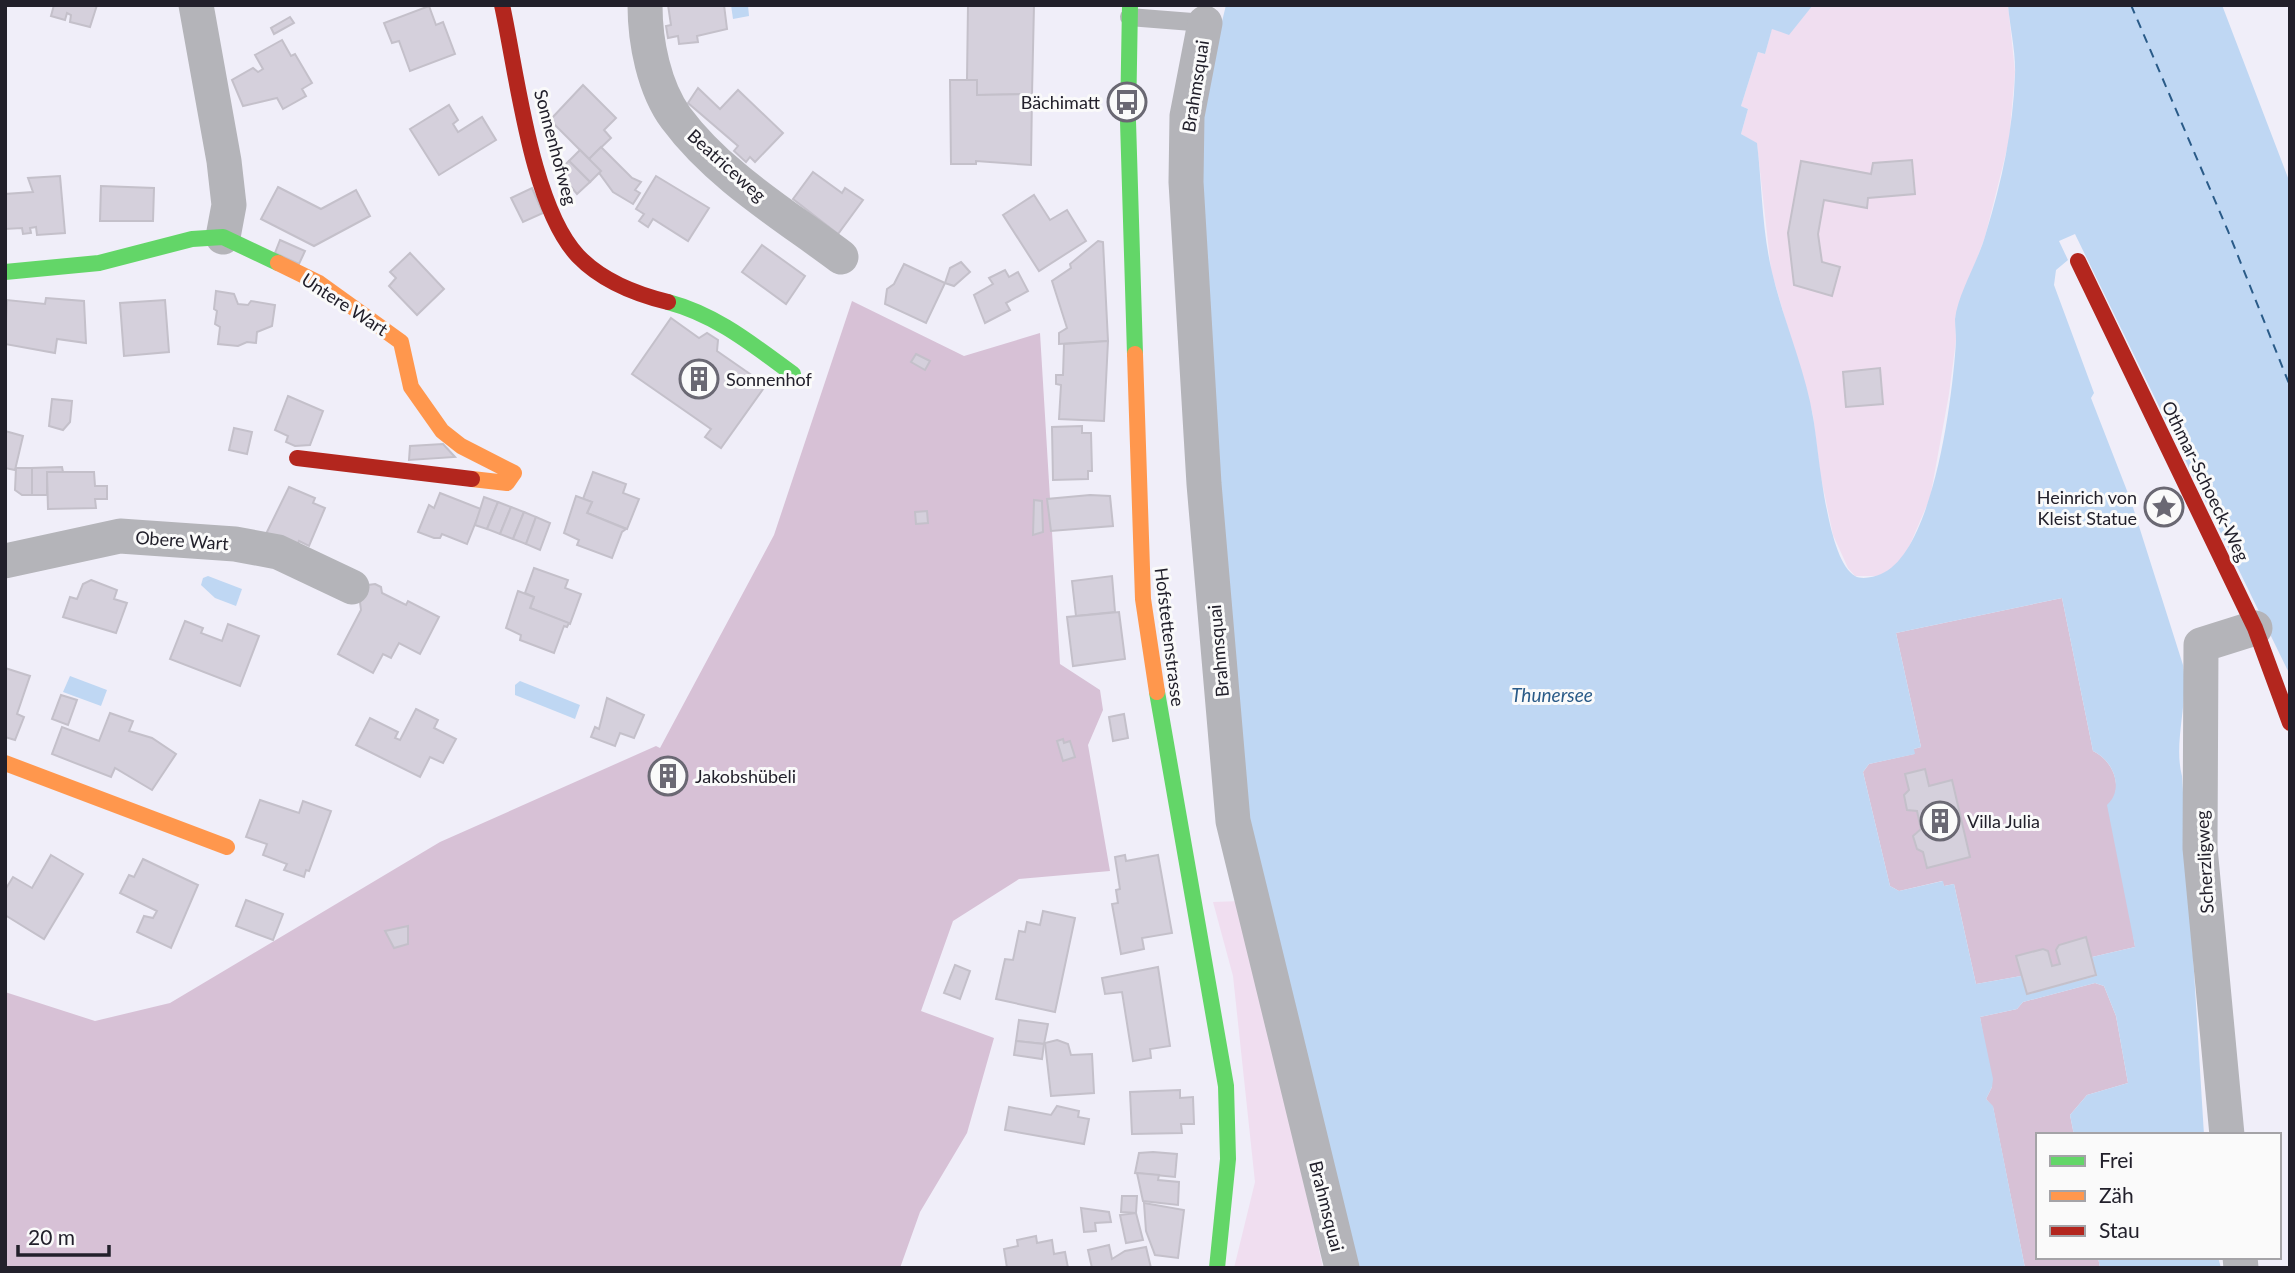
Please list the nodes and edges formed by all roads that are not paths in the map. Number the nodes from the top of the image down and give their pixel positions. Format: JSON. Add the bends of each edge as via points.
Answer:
{"nodes":[{"id":1,"x":196,"y":5,"type":"edge"},
{"id":2,"x":502,"y":5,"type":"edge"},
{"id":3,"x":645,"y":5,"type":"edge"},
{"id":4,"x":1129,"y":11,"type":"edge"},
{"id":5,"x":1205,"y":23,"type":"joint"},
{"id":6,"x":223,"y":237,"type":"junction"},
{"id":7,"x":841,"y":257,"type":"dead end"},
{"id":8,"x":2078,"y":261,"type":"dead end"},
{"id":9,"x":5,"y":272,"type":"edge"},
{"id":10,"x":793,"y":374,"type":"dead end"},
{"id":11,"x":297,"y":458,"type":"dead end"},
{"id":12,"x":5,"y":561,"type":"edge"},
{"id":13,"x":352,"y":587,"type":"dead end"},
{"id":14,"x":2255,"y":628,"type":"junction"},
{"id":15,"x":2290,"y":723,"type":"edge"},
{"id":16,"x":5,"y":763,"type":"edge"},
{"id":17,"x":227,"y":848,"type":"dead end"},
{"id":18,"x":2227,"y":1133,"type":"edge"},
{"id":19,"x":1217,"y":1268,"type":"edge"},
{"id":20,"x":1342,"y":1268,"type":"edge"}],
"edges":[{"from":1,"to":6,"type":"street","via":[[228,194]]},
{"from":2,"to":10,"type":"street","name":"Sonnenhofweg","via":[[541,176],[572,248],[586,264],[625,289],[701,312]]},
{"from":3,"to":7,"type":"street","name":"Beatriceweg","via":[[651,59],[675,118],[712,157]]},
{"from":4,"to":5,"type":"lane"},
{"from":4,"to":19,"type":"street","name":"Hofstettenstrasse","via":[[1128,121],[1143,599],[1226,1086],[1227,1184]]},
{"from":5,"to":20,"type":"street","name":"Brahmsquai","via":[[1187,116],[1186,182],[1204,484],[1233,821]]},
{"from":6,"to":9,"type":"street","via":[[192,239],[99,263]]},
{"from":6,"to":11,"type":"street","name":"Untere Wart","via":[[319,283],[383,326],[401,342],[411,387],[442,431],[514,473],[507,483]]},
{"from":8,"to":14,"type":"street","name":"Othmar-Schoeck-Weg"},
{"from":12,"to":13,"type":"street","name":"Obere Wart","via":[[120,536],[235,544],[278,552]]},
{"from":14,"to":15,"type":"street","name":"Othmar-Schoeck-Weg"},
{"from":14,"to":18,"type":"street","name":"Scherzligweg","via":[[2202,645],[2200,848]]},
{"from":16,"to":17,"type":"street"}]}
